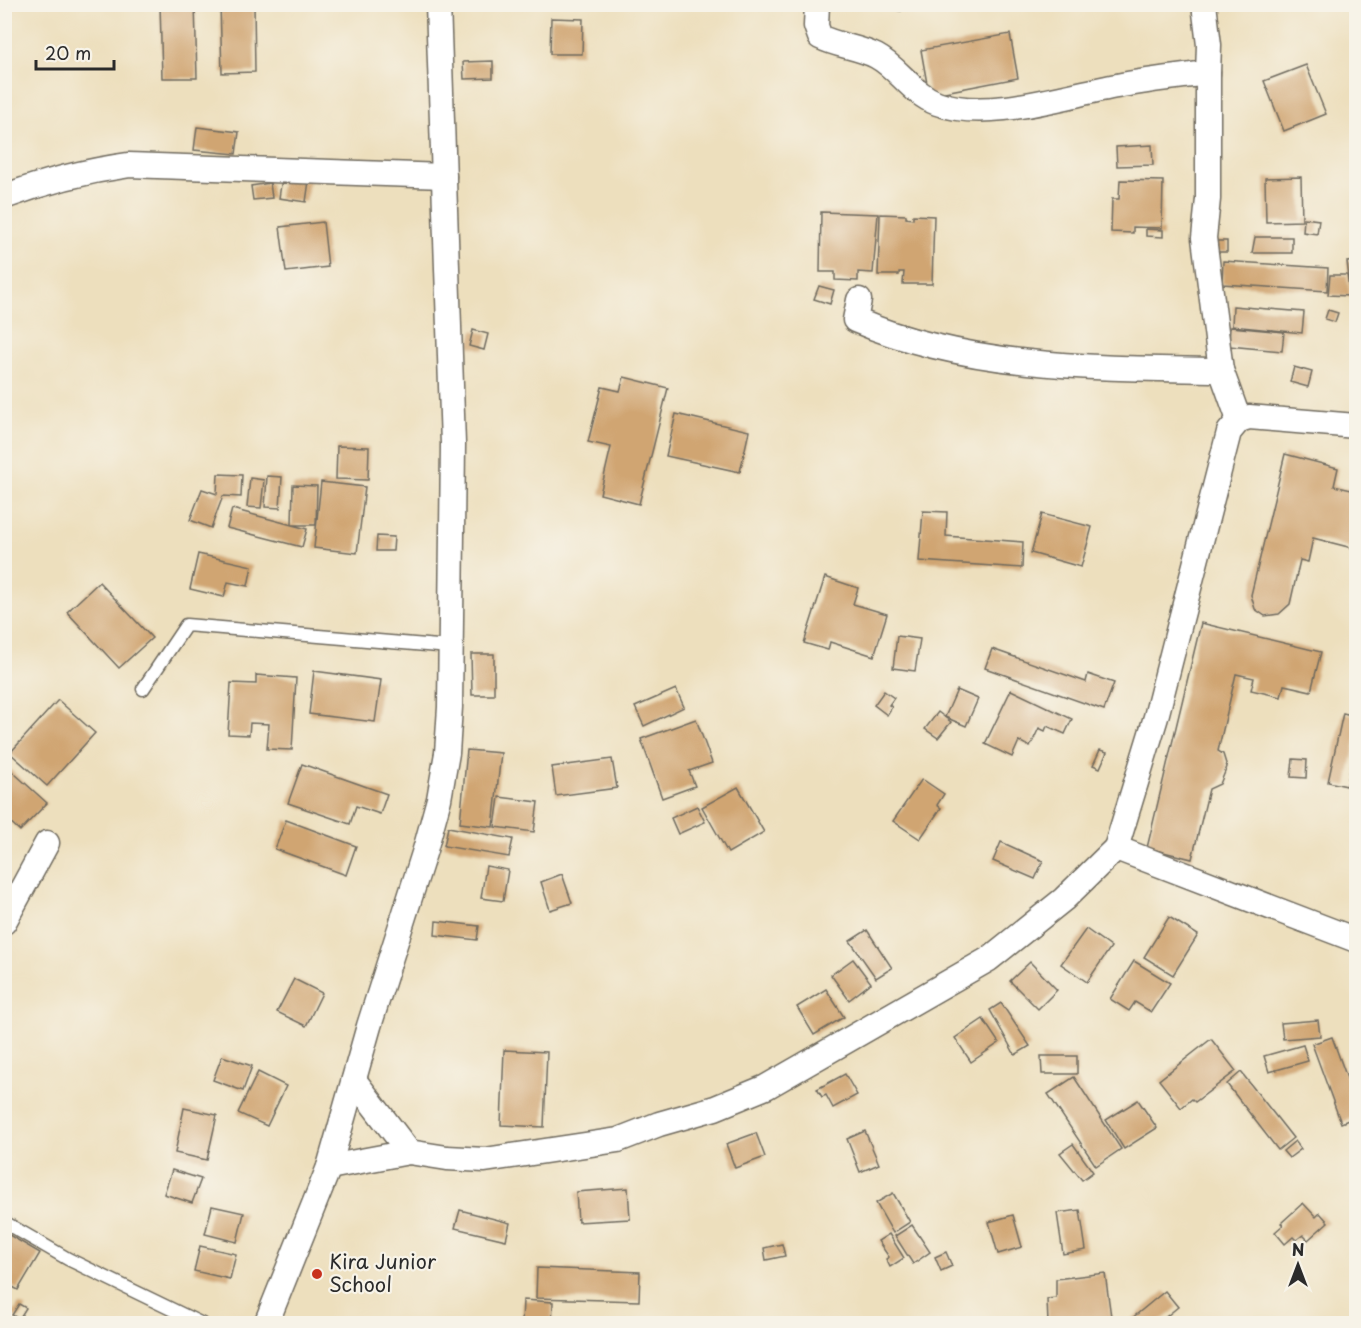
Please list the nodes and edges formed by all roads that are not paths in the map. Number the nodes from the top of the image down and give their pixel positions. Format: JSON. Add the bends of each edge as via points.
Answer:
{"nodes":[{"id":1,"x":438,"y":4,"type":"edge"},
{"id":2,"x":817,"y":4,"type":"edge"},
{"id":3,"x":1204,"y":4,"type":"edge"},
{"id":4,"x":1208,"y":73,"type":"junction"},
{"id":5,"x":444,"y":176,"type":"junction"},
{"id":6,"x":4,"y":197,"type":"edge"},
{"id":7,"x":859,"y":300,"type":"dead end"},
{"id":8,"x":1221,"y":370,"type":"junction"},
{"id":9,"x":1239,"y":420,"type":"junction"},
{"id":10,"x":1356,"y":426,"type":"edge"},
{"id":11,"x":450,"y":647,"type":"junction"},
{"id":12,"x":143,"y":689,"type":"dead end"},
{"id":13,"x":47,"y":843,"type":"dead end"},
{"id":14,"x":1116,"y":848,"type":"junction"},
{"id":15,"x":4,"y":922,"type":"edge"},
{"id":16,"x":1356,"y":940,"type":"edge"},
{"id":17,"x":354,"y":1080,"type":"junction"},
{"id":18,"x":409,"y":1152,"type":"junction"},
{"id":19,"x":329,"y":1167,"type":"junction"},
{"id":20,"x":4,"y":1222,"type":"edge"},
{"id":21,"x":202,"y":1323,"type":"edge"},
{"id":22,"x":266,"y":1323,"type":"edge"}],
"edges":[{"from":1,"to":5,"type":"street"},
{"from":2,"to":4,"type":"street","via":[[820,37],[878,57],[918,94],[949,105],[980,110]]},
{"from":3,"to":4,"type":"street"},
{"from":4,"to":8,"type":"street","via":[[1208,199],[1204,238]]},
{"from":5,"to":6,"type":"street","via":[[129,165],[86,171]]},
{"from":5,"to":11,"type":"street","via":[[453,444]]},
{"from":7,"to":8,"type":"street","via":[[855,320],[951,352],[1125,368]]},
{"from":8,"to":9,"type":"street"},
{"from":9,"to":10,"type":"street","via":[[1269,417]]},
{"from":9,"to":14,"type":"street","via":[[1224,442],[1156,717]]},
{"from":11,"to":12,"type":"lane","via":[[186,625]]},
{"from":11,"to":17,"type":"street","via":[[447,753],[439,799]]},
{"from":13,"to":15,"type":"street"},
{"from":14,"to":16,"type":"street"},
{"from":14,"to":18,"type":"street","via":[[1064,899],[989,958],[766,1087],[618,1140],[485,1160]]},
{"from":17,"to":18,"type":"street"},
{"from":17,"to":19,"type":"street"},
{"from":18,"to":19,"type":"street"},
{"from":19,"to":22,"type":"street"},
{"from":20,"to":21,"type":"lane","via":[[68,1259]]}]}
